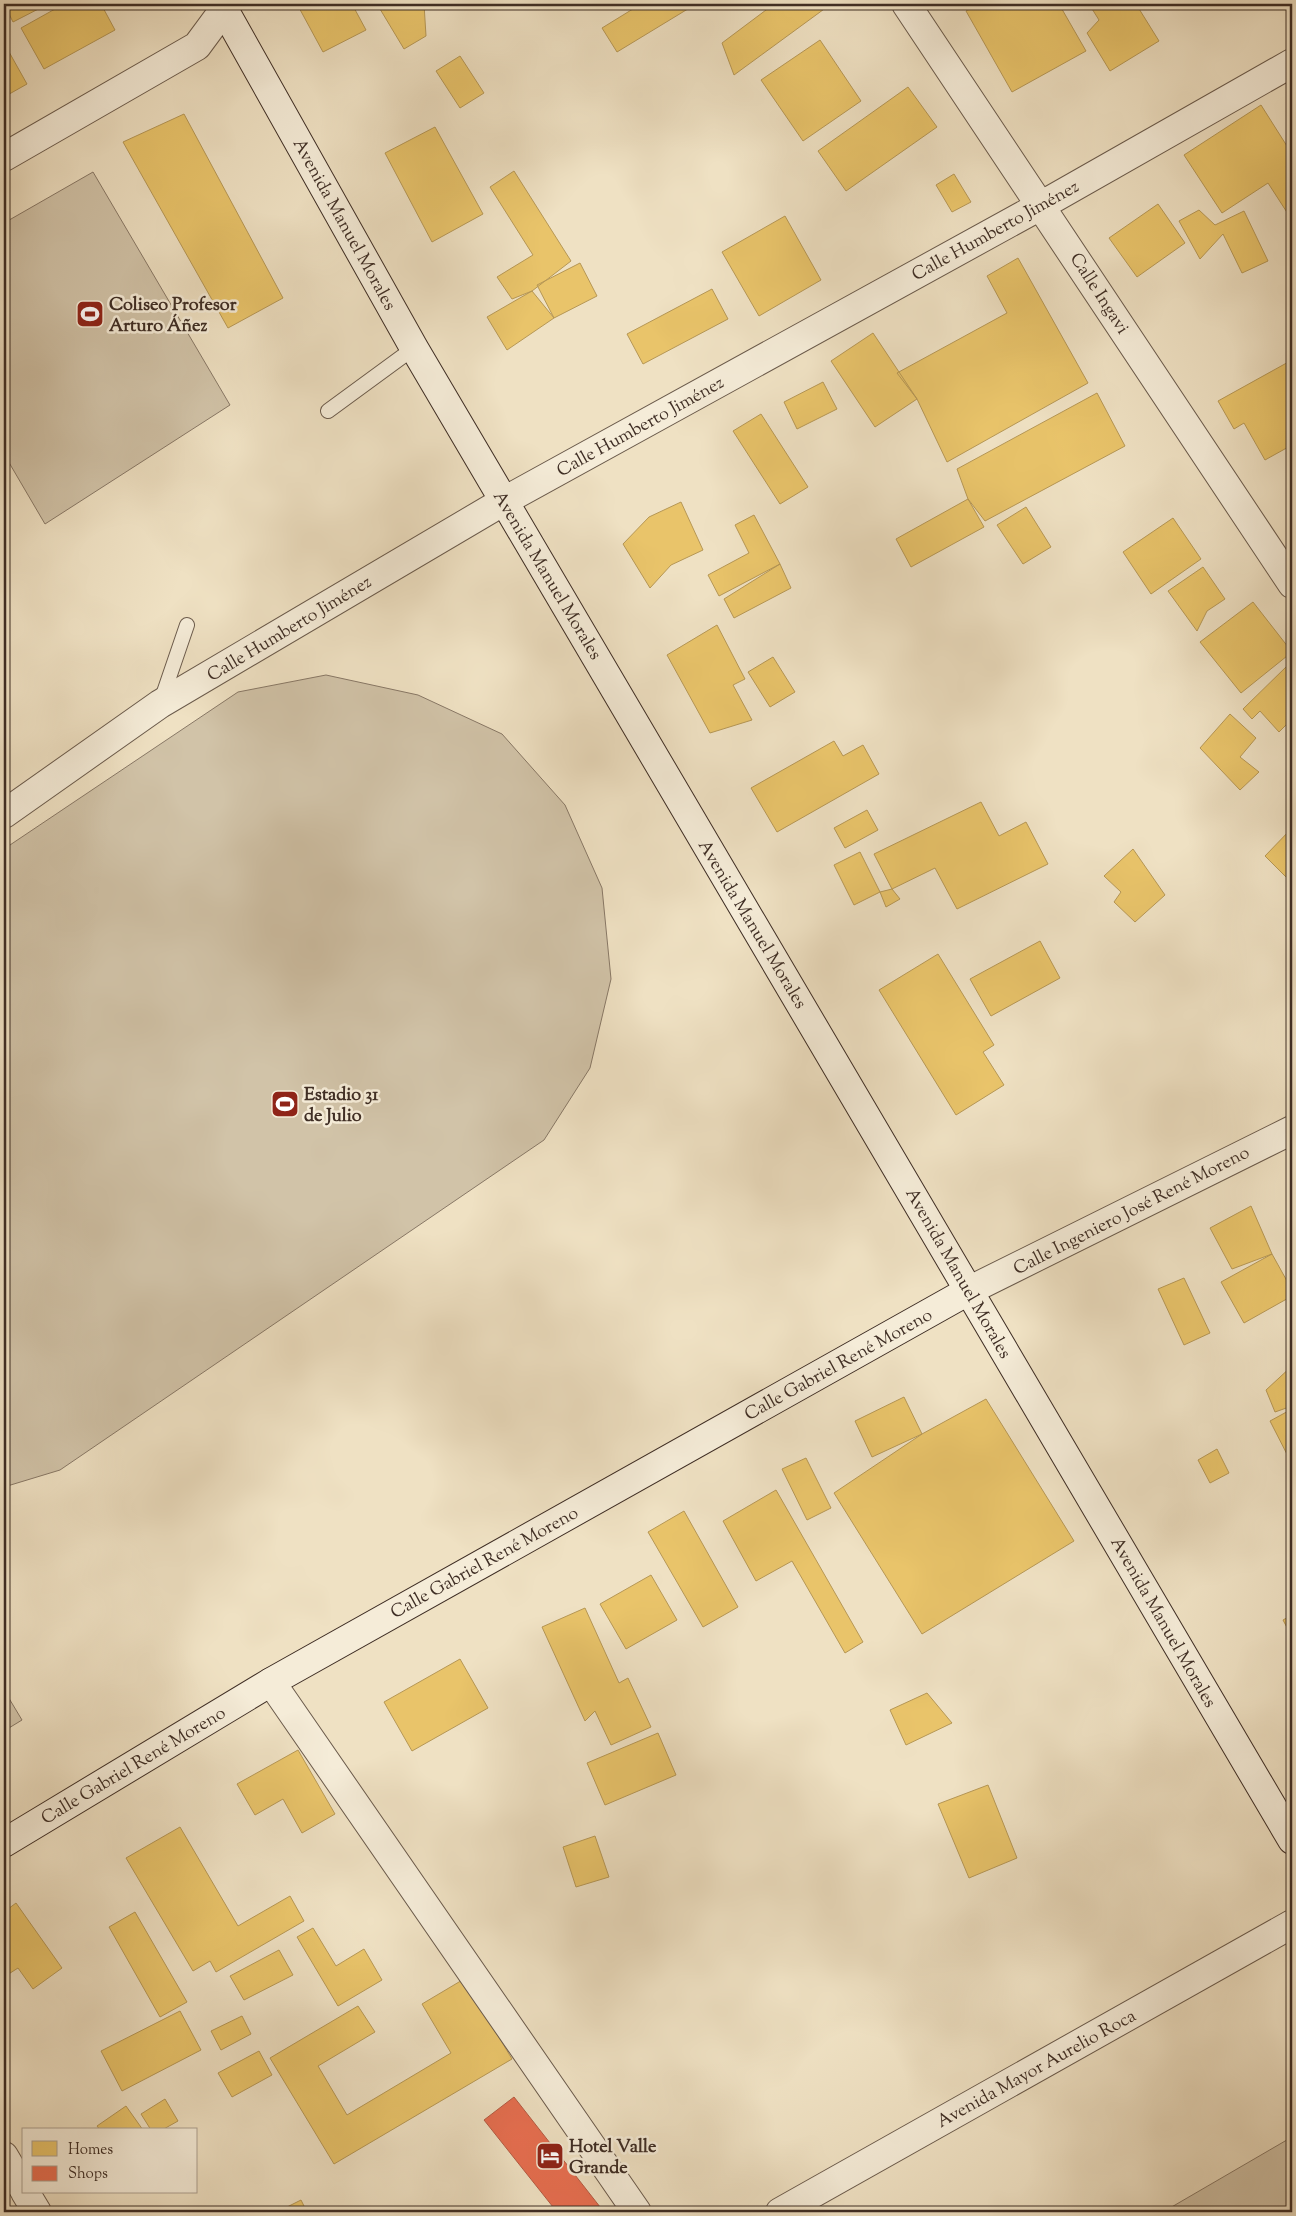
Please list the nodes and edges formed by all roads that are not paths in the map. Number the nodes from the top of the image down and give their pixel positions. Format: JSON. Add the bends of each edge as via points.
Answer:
{"nodes":[{"id":1,"x":906,"y":4,"type":"edge"},
{"id":2,"x":224,"y":6,"type":"edge"},
{"id":3,"x":1292,"y":62,"type":"edge"},
{"id":4,"x":4,"y":157,"type":"edge"},
{"id":5,"x":1042,"y":205,"type":"junction"},
{"id":6,"x":414,"y":348,"type":"junction"},
{"id":7,"x":328,"y":411,"type":"dead end"},
{"id":8,"x":504,"y":501,"type":"junction"},
{"id":9,"x":1292,"y":584,"type":"edge"},
{"id":10,"x":187,"y":625,"type":"dead end"},
{"id":11,"x":160,"y":704,"type":"junction"},
{"id":12,"x":4,"y":814,"type":"edge"},
{"id":13,"x":1292,"y":1130,"type":"edge"},
{"id":14,"x":970,"y":1290,"type":"junction"},
{"id":15,"x":271,"y":1682,"type":"junction"},
{"id":16,"x":1292,"y":1840,"type":"edge"},
{"id":17,"x":4,"y":1843,"type":"edge"},
{"id":18,"x":1292,"y":1924,"type":"edge"},
{"id":19,"x":4,"y":2156,"type":"edge"},
{"id":20,"x":22,"y":2188,"type":"edge"},
{"id":21,"x":26,"y":2194,"type":"edge"},
{"id":22,"x":37,"y":2212,"type":"edge"},
{"id":23,"x":637,"y":2212,"type":"edge"},
{"id":24,"x":780,"y":2212,"type":"edge"}],
"edges":[{"from":1,"to":5,"type":"street","name":"Calle Ingavi"},
{"from":2,"to":4,"type":"street","via":[[197,46]]},
{"from":2,"to":6,"type":"street","name":"Avenida Manuel Morales"},
{"from":3,"to":5,"type":"street","name":"Calle Humberto Jiménez"},
{"from":5,"to":8,"type":"street","name":"Calle Humberto Jiménez"},
{"from":5,"to":9,"type":"street","name":"Calle Ingavi"},
{"from":6,"to":7,"type":"lane"},
{"from":6,"to":8,"type":"street","name":"Avenida Manuel Morales"},
{"from":8,"to":11,"type":"street","name":"Calle Humberto Jiménez"},
{"from":8,"to":14,"type":"street","name":"Avenida Manuel Morales"},
{"from":10,"to":11,"type":"lane"},
{"from":11,"to":12,"type":"street","name":"Calle Humberto Jiménez"},
{"from":13,"to":14,"type":"street","name":"Calle Ingeniero José René Moreno"},
{"from":14,"to":15,"type":"street","name":"Calle Gabriel René Moreno"},
{"from":14,"to":16,"type":"street","name":"Avenida Manuel Morales"},
{"from":15,"to":17,"type":"street","name":"Calle Gabriel René Moreno"},
{"from":15,"to":23,"type":"street"},
{"from":18,"to":24,"type":"street","name":"Avenida Mayor Aurelio Roca"},
{"from":19,"to":20,"type":"street"},
{"from":21,"to":22,"type":"street"}]}
